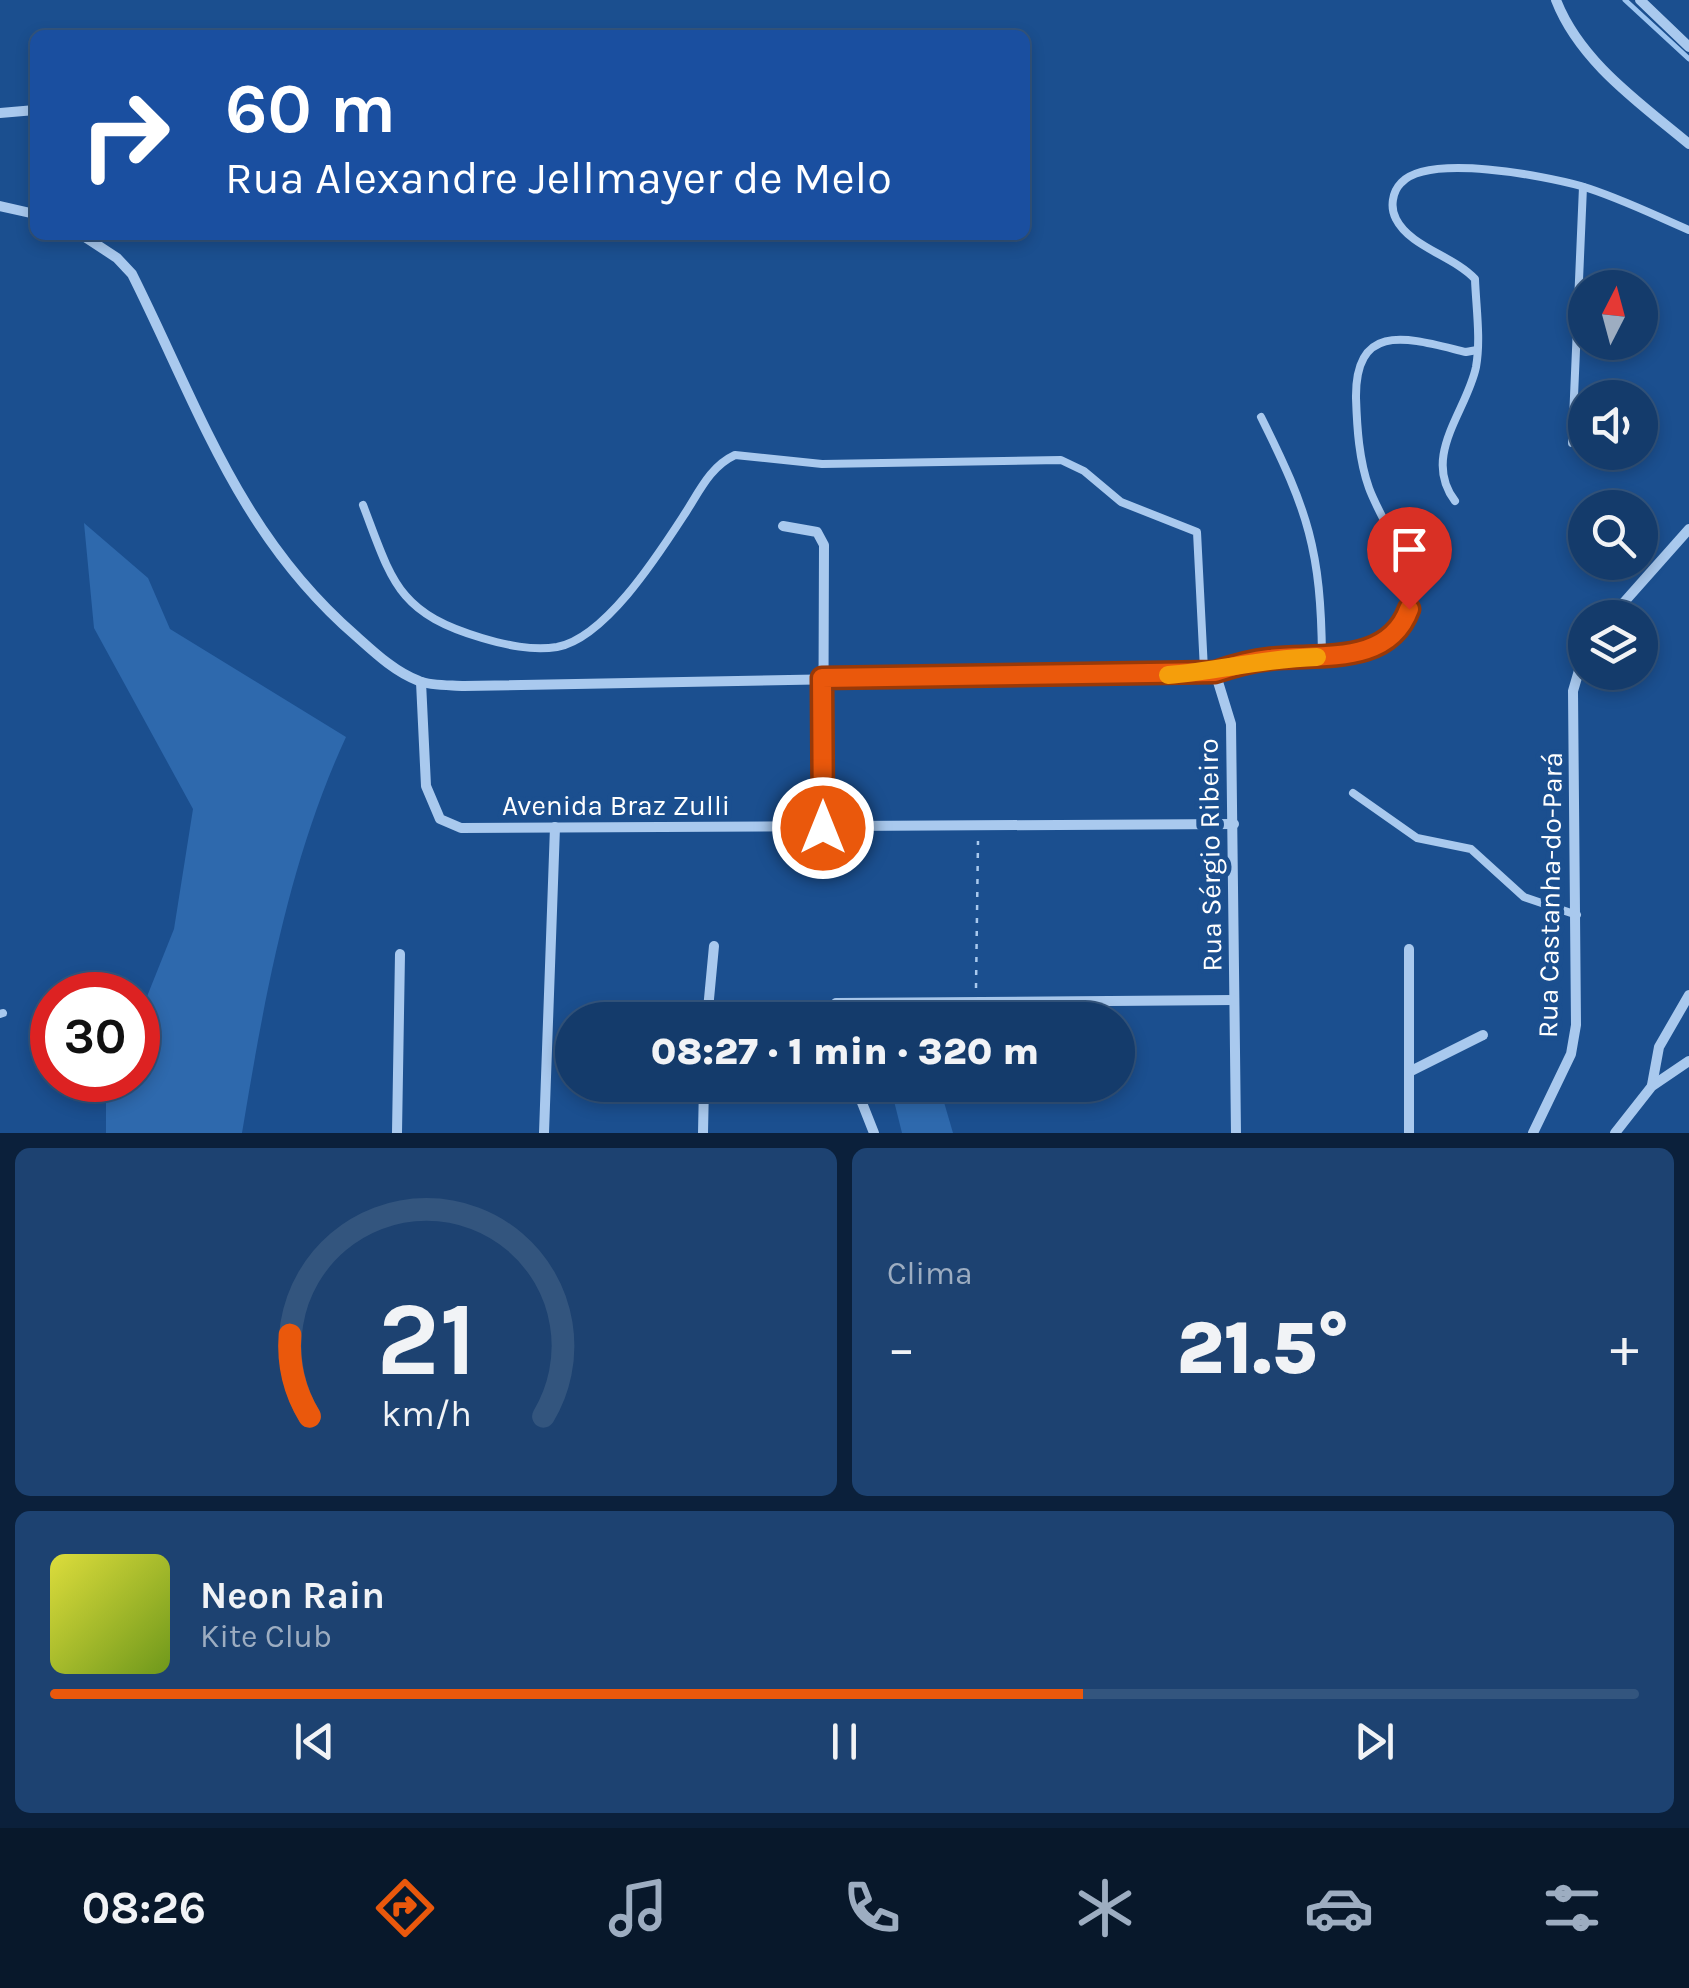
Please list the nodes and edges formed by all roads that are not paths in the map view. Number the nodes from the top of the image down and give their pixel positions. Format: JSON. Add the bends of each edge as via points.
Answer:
{"nodes":[{"id":1,"x":1556,"y":0,"type":"edge"},
{"id":2,"x":1640,"y":0,"type":"edge"},
{"id":3,"x":1689,"y":47,"type":"edge"},
{"id":4,"x":30,"y":110,"type":"edge"},
{"id":5,"x":0,"y":113,"type":"edge"},
{"id":6,"x":1689,"y":144,"type":"edge"},
{"id":7,"x":1583,"y":186,"type":"junction"},
{"id":8,"x":0,"y":206,"type":"edge"},
{"id":9,"x":30,"y":213,"type":"edge"},
{"id":10,"x":1689,"y":230,"type":"edge"},
{"id":11,"x":92,"y":240,"type":"edge"},
{"id":12,"x":1477,"y":350,"type":"junction"},
{"id":13,"x":1575,"y":380,"type":"edge"},
{"id":14,"x":1261,"y":417,"type":"dead end"},
{"id":15,"x":1455,"y":501,"type":"dead end"},
{"id":16,"x":362,"y":505,"type":"dead end"},
{"id":17,"x":783,"y":526,"type":"dead end"},
{"id":18,"x":1689,"y":530,"type":"edge"},
{"id":19,"x":1626,"y":600,"type":"edge"},
{"id":20,"x":1322,"y":657,"type":"junction"},
{"id":21,"x":1209,"y":671,"type":"junction"},
{"id":22,"x":822,"y":678,"type":"junction"},
{"id":23,"x":420,"y":682,"type":"junction"},
{"id":24,"x":1573,"y":690,"type":"edge"},
{"id":25,"x":1353,"y":794,"type":"dead end"},
{"id":26,"x":1234,"y":824,"type":"junction"},
{"id":27,"x":555,"y":827,"type":"junction"},
{"id":28,"x":823,"y":828,"type":"junction"},
{"id":29,"x":1577,"y":915,"type":"junction"},
{"id":30,"x":714,"y":946,"type":"dead end"},
{"id":31,"x":1409,"y":949,"type":"dead end"},
{"id":32,"x":400,"y":954,"type":"dead end"},
{"id":33,"x":1689,"y":995,"type":"edge"},
{"id":34,"x":1234,"y":1000,"type":"junction"},
{"id":35,"x":709,"y":1002,"type":"edge"},
{"id":36,"x":1105,"y":1002,"type":"edge"},
{"id":37,"x":1483,"y":1035,"type":"dead end"},
{"id":38,"x":1689,"y":1061,"type":"edge"},
{"id":39,"x":1409,"y":1072,"type":"junction"},
{"id":40,"x":1652,"y":1086,"type":"junction"},
{"id":41,"x":703,"y":1102,"type":"edge"},
{"id":42,"x":861,"y":1102,"type":"edge"},
{"id":43,"x":397,"y":1133,"type":"edge"},
{"id":44,"x":544,"y":1133,"type":"edge"},
{"id":45,"x":702,"y":1133,"type":"edge"},
{"id":46,"x":874,"y":1133,"type":"edge"},
{"id":47,"x":1236,"y":1133,"type":"edge"},
{"id":48,"x":1410,"y":1133,"type":"edge"},
{"id":49,"x":1532,"y":1133,"type":"edge"},
{"id":50,"x":1615,"y":1133,"type":"edge"}],
"edges":[{"from":1,"to":6,"type":"street","via":[[1601,67]]},
{"from":2,"to":3,"type":"street"},
{"from":4,"to":5,"type":"street"},
{"from":7,"to":10,"type":"lane"},
{"from":7,"to":12,"type":"lane","via":[[1438,168],[1397,187],[1393,211],[1404,231],[1475,280]]},
{"from":7,"to":13,"type":"lane"},
{"from":8,"to":9,"type":"street"},
{"from":11,"to":23,"type":"street","via":[[132,274],[220,459],[282,561],[383,660]]},
{"from":12,"to":15,"type":"lane","via":[[1476,370],[1448,436],[1444,482]]},
{"from":12,"to":20,"type":"lane","via":[[1391,341],[1370,346],[1359,360],[1362,462],[1410,600],[1405,621],[1378,646]]},
{"from":14,"to":20,"type":"lane","via":[[1311,528]]},
{"from":16,"to":21,"type":"lane","via":[[385,563],[417,611],[458,631],[532,649],[576,641],[595,626],[641,576],[716,468],[735,454],[822,464],[1061,460],[1121,502],[1197,532]]},
{"from":17,"to":22,"type":"street","via":[[816,532],[824,545]]},
{"from":18,"to":19,"type":"street"},
{"from":20,"to":21,"type":"lane"},
{"from":21,"to":22,"type":"street"},
{"from":21,"to":26,"type":"street","name":"Rua Sérgio Ribeiro","via":[[1231,724]]},
{"from":22,"to":23,"type":"street"},
{"from":22,"to":28,"type":"street"},
{"from":23,"to":27,"type":"street","name":"Avenida Braz Zulli","via":[[426,786],[440,819],[461,828]]},
{"from":24,"to":29,"type":"street","name":"Rua Castanha-do-Pará"},
{"from":25,"to":29,"type":"lane","via":[[1417,838],[1471,849],[1524,897]]},
{"from":26,"to":28,"type":"street","name":"Avenida Braz Zulli"},
{"from":26,"to":34,"type":"street","name":"Rua Sérgio Ribeiro"},
{"from":27,"to":28,"type":"street","name":"Avenida Braz Zulli"},
{"from":27,"to":44,"type":"street"},
{"from":29,"to":49,"type":"street","name":"Rua Castanha-do-Pará","via":[[1571,1054]]},
{"from":30,"to":35,"type":"street"},
{"from":31,"to":39,"type":"street"},
{"from":32,"to":43,"type":"street"},
{"from":33,"to":40,"type":"street","via":[[1660,1047]]},
{"from":34,"to":36,"type":"street"},
{"from":34,"to":47,"type":"street","name":"Rua Sérgio Ribeiro"},
{"from":37,"to":39,"type":"street"},
{"from":38,"to":40,"type":"street"},
{"from":39,"to":48,"type":"street"},
{"from":40,"to":50,"type":"street"},
{"from":41,"to":45,"type":"street"},
{"from":42,"to":46,"type":"street"}]}
